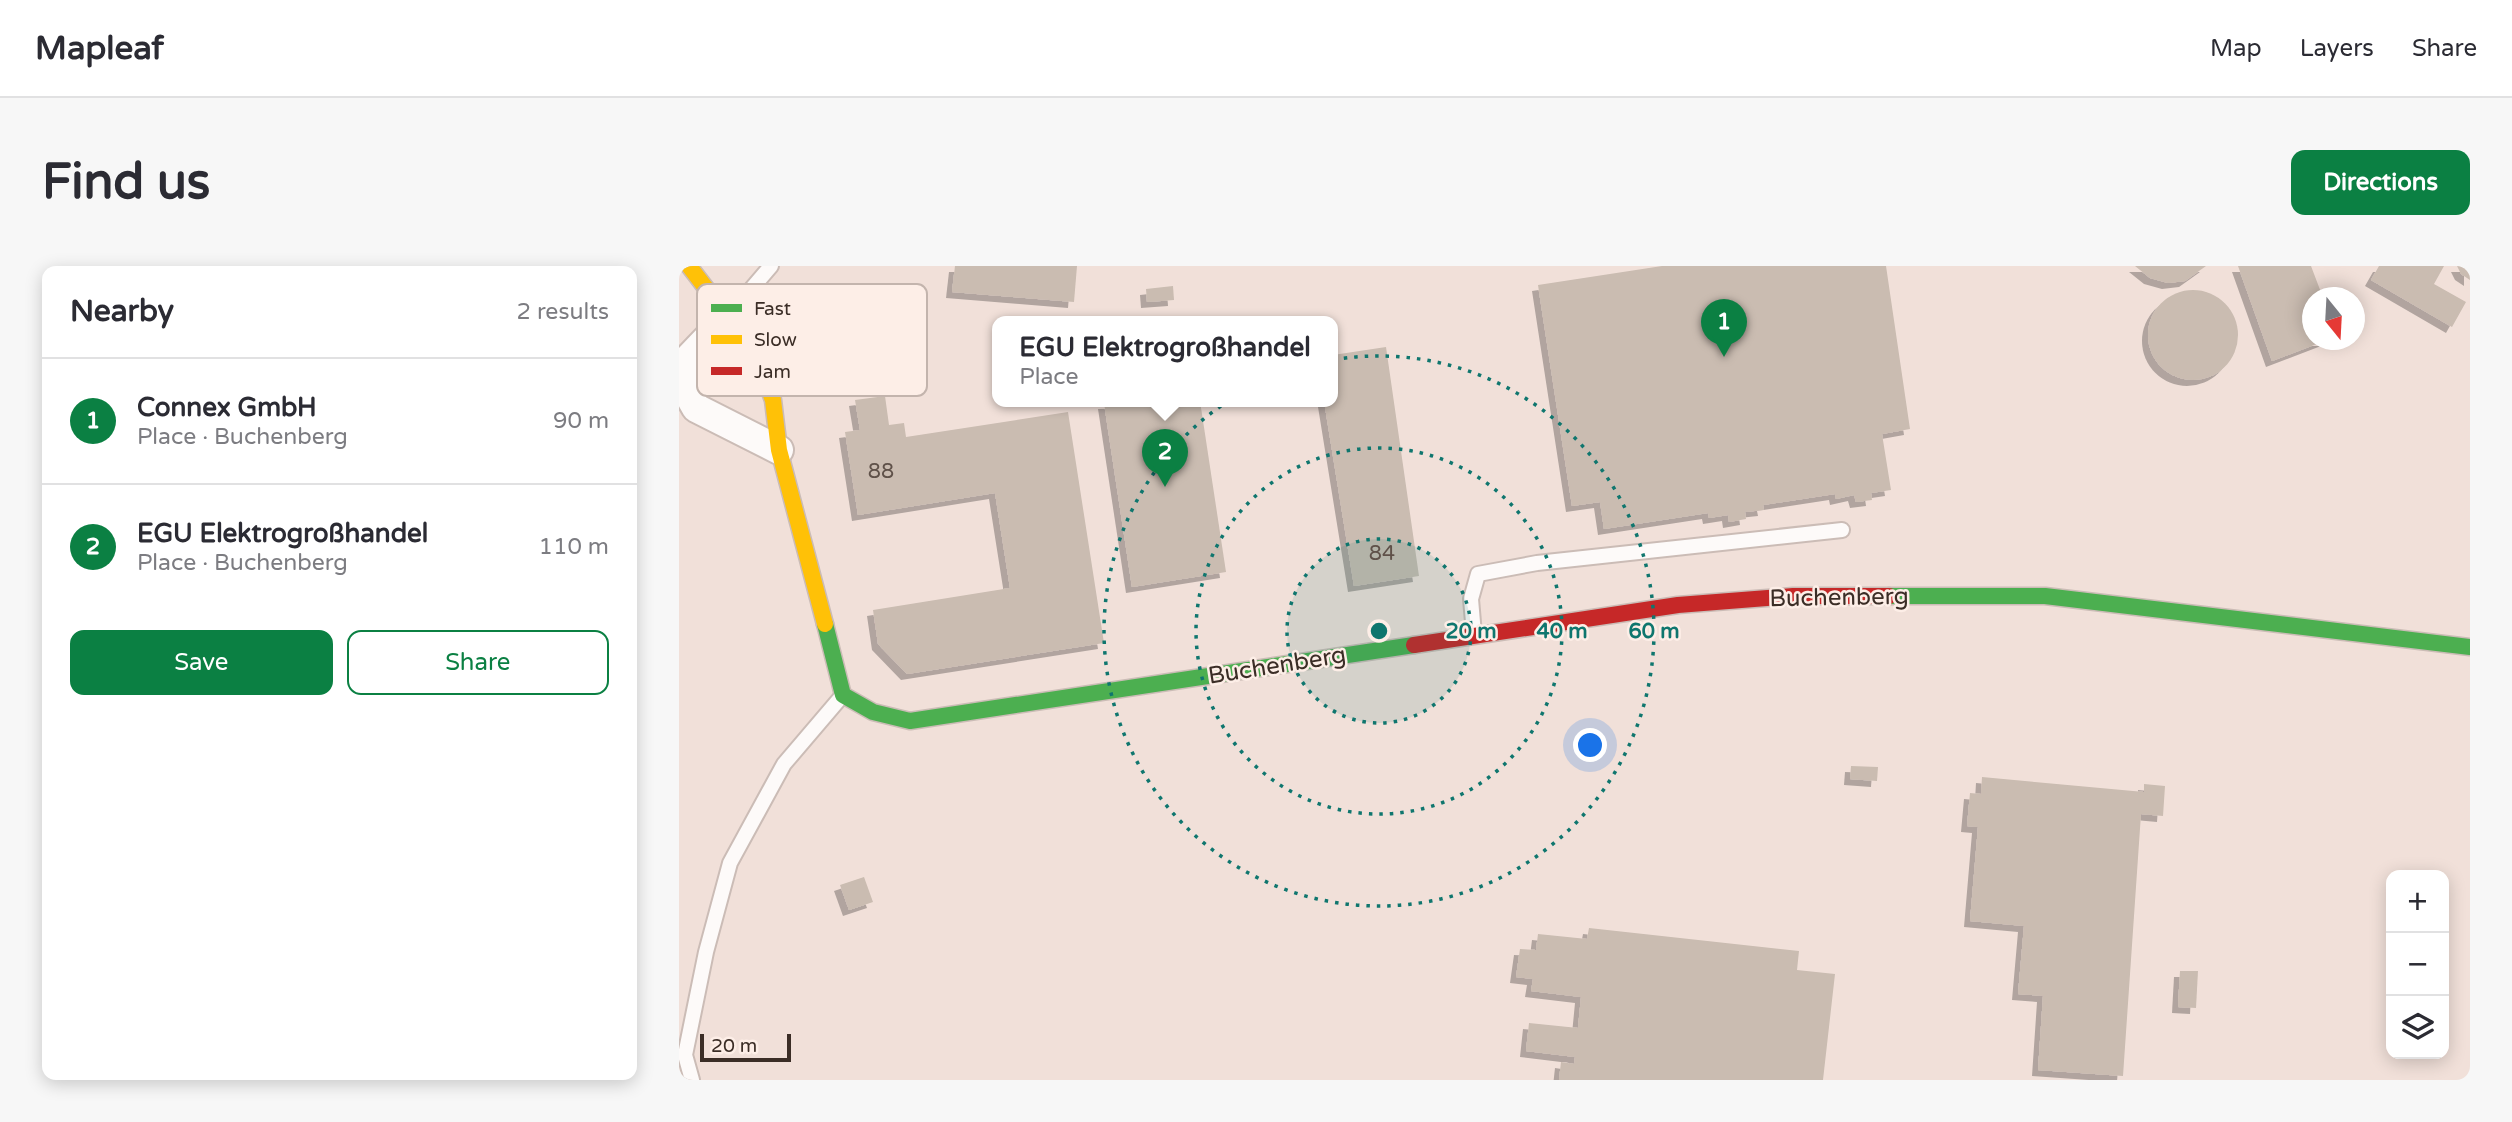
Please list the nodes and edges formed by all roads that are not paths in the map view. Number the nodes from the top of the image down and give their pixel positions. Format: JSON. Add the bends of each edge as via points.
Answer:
{"nodes":[{"id":1,"x":688,"y":266,"type":"edge"},
{"id":2,"x":771,"y":266,"type":"edge"},
{"id":3,"x":703,"y":284,"type":"edge"},
{"id":4,"x":756,"y":284,"type":"edge"},
{"id":5,"x":697,"y":350,"type":"edge"},
{"id":6,"x":771,"y":396,"type":"edge"},
{"id":7,"x":779,"y":450,"type":"junction"},
{"id":8,"x":1842,"y":530,"type":"dead end"},
{"id":9,"x":1474,"y":635,"type":"junction"},
{"id":10,"x":2470,"y":647,"type":"edge"},
{"id":11,"x":843,"y":695,"type":"junction"},
{"id":12,"x":692,"y":1080,"type":"edge"}],
"edges":[{"from":1,"to":3,"type":"street"},
{"from":2,"to":4,"type":"lane"},
{"from":5,"to":7,"type":"street","via":[[683,365],[682,383],[696,408]]},
{"from":6,"to":7,"type":"street"},
{"from":7,"to":11,"type":"street"},
{"from":8,"to":9,"type":"lane","via":[[1537,563],[1478,574],[1471,599]]},
{"from":9,"to":10,"type":"street","name":"Buchenberg","via":[[1678,605],[1793,596],[2045,596]]},
{"from":9,"to":11,"type":"street","name":"Buchenberg","via":[[911,721],[873,712]]},
{"from":11,"to":12,"type":"lane","via":[[784,764],[730,863],[685,1055]]}]}
